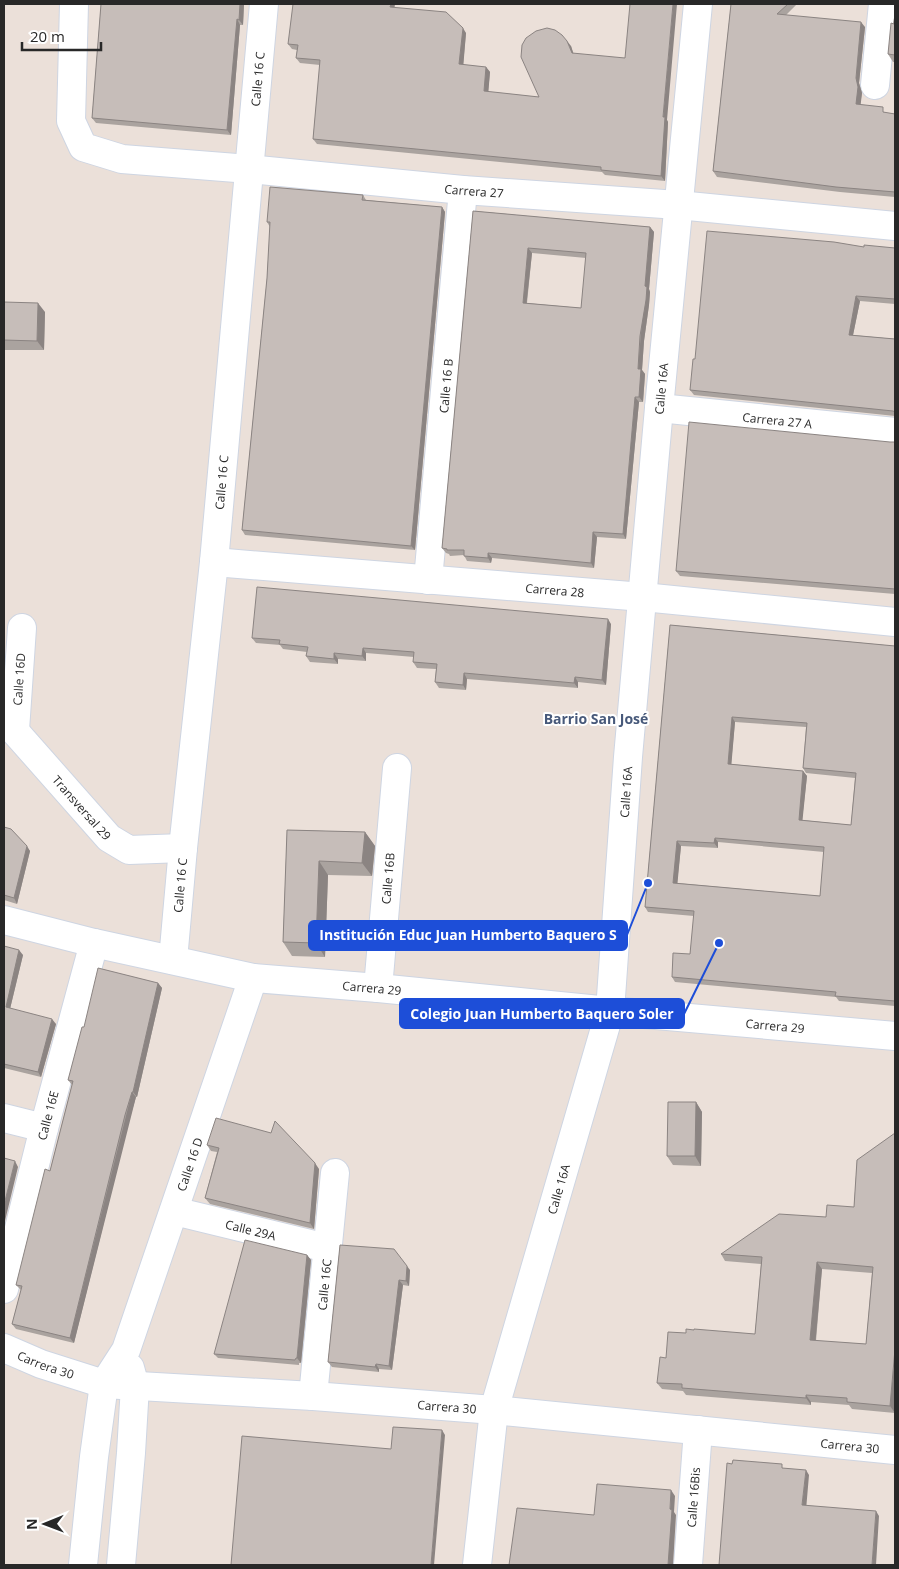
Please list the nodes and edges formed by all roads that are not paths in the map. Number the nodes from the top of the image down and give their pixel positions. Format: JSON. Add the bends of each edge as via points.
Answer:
{"nodes":[{"id":1,"x":74,"y":4,"type":"edge"},
{"id":2,"x":264,"y":4,"type":"edge"},
{"id":3,"x":698,"y":4,"type":"edge"},
{"id":4,"x":883,"y":4,"type":"edge"},
{"id":5,"x":875,"y":85,"type":"dead end"},
{"id":6,"x":249,"y":169,"type":"junction"},
{"id":7,"x":463,"y":190,"type":"junction"},
{"id":8,"x":678,"y":205,"type":"junction"},
{"id":9,"x":895,"y":226,"type":"edge"},
{"id":10,"x":659,"y":408,"type":"junction"},
{"id":11,"x":895,"y":432,"type":"edge"},
{"id":12,"x":214,"y":562,"type":"junction"},
{"id":13,"x":428,"y":580,"type":"junction"},
{"id":14,"x":643,"y":598,"type":"junction"},
{"id":15,"x":895,"y":622,"type":"edge"},
{"id":16,"x":22,"y":628,"type":"dead end"},
{"id":17,"x":9,"y":725,"type":"edge"},
{"id":18,"x":397,"y":768,"type":"dead end"},
{"id":19,"x":182,"y":848,"type":"junction"},
{"id":20,"x":4,"y":920,"type":"edge"},
{"id":21,"x":94,"y":943,"type":"junction"},
{"id":22,"x":173,"y":960,"type":"junction"},
{"id":23,"x":253,"y":978,"type":"junction"},
{"id":24,"x":378,"y":988,"type":"junction"},
{"id":25,"x":610,"y":1011,"type":"junction"},
{"id":26,"x":895,"y":1036,"type":"edge"},
{"id":27,"x":4,"y":1118,"type":"edge"},
{"id":28,"x":44,"y":1128,"type":"junction"},
{"id":29,"x":335,"y":1173,"type":"dead end"},
{"id":30,"x":174,"y":1211,"type":"junction"},
{"id":31,"x":327,"y":1248,"type":"junction"},
{"id":32,"x":4,"y":1289,"type":"edge"},
{"id":33,"x":4,"y":1348,"type":"edge"},
{"id":34,"x":126,"y":1350,"type":"junction"},
{"id":35,"x":104,"y":1384,"type":"junction"},
{"id":36,"x":135,"y":1386,"type":"junction"},
{"id":37,"x":313,"y":1396,"type":"junction"},
{"id":38,"x":494,"y":1410,"type":"junction"},
{"id":39,"x":698,"y":1430,"type":"junction"},
{"id":40,"x":895,"y":1450,"type":"edge"},
{"id":41,"x":84,"y":1565,"type":"edge"},
{"id":42,"x":121,"y":1565,"type":"edge"},
{"id":43,"x":478,"y":1565,"type":"edge"},
{"id":44,"x":688,"y":1565,"type":"edge"}],
"edges":[{"from":1,"to":6,"type":"street","name":"Carrera 27","via":[[71,121],[83,147],[122,160]]},
{"from":2,"to":6,"type":"street","name":"Calle 16 C"},
{"from":3,"to":8,"type":"street","name":"Calle 16A"},
{"from":4,"to":5,"type":"street"},
{"from":6,"to":7,"type":"street","name":"Carrera 27"},
{"from":6,"to":12,"type":"street","name":"Calle 16 C"},
{"from":7,"to":8,"type":"street","name":"Carrera 27"},
{"from":7,"to":13,"type":"street","name":"Calle 16 B"},
{"from":8,"to":9,"type":"street","name":"Carrera 27"},
{"from":8,"to":10,"type":"street","name":"Calle 16A"},
{"from":10,"to":11,"type":"street","name":"Carrera 27 A"},
{"from":10,"to":14,"type":"street","name":"Calle 16A"},
{"from":12,"to":13,"type":"street","name":"Carrera 28"},
{"from":12,"to":19,"type":"street","name":"Calle 16 C"},
{"from":13,"to":14,"type":"street","name":"Carrera 28"},
{"from":14,"to":15,"type":"street","name":"Carrera 28"},
{"from":14,"to":25,"type":"street","name":"Calle 16A"},
{"from":16,"to":17,"type":"street","name":"Calle 16D"},
{"from":17,"to":19,"type":"street","name":"Transversal 29","via":[[109,838],[129,850]]},
{"from":18,"to":24,"type":"street","name":"Calle 16B"},
{"from":19,"to":22,"type":"street","name":"Calle 16 C"},
{"from":20,"to":21,"type":"street","name":"Carrera 29"},
{"from":21,"to":22,"type":"street","name":"Carrera 29"},
{"from":21,"to":28,"type":"street","name":"Calle 16E"},
{"from":22,"to":23,"type":"street","name":"Carrera 29"},
{"from":23,"to":24,"type":"street","name":"Carrera 29"},
{"from":23,"to":30,"type":"street","name":"Calle 16 D"},
{"from":24,"to":25,"type":"street","name":"Carrera 29"},
{"from":25,"to":26,"type":"street","name":"Carrera 29"},
{"from":25,"to":38,"type":"street","name":"Calle 16A"},
{"from":27,"to":28,"type":"street"},
{"from":28,"to":32,"type":"street","name":"Calle 16E"},
{"from":29,"to":31,"type":"street","name":"Calle 16C"},
{"from":30,"to":31,"type":"street","name":"Calle 29A"},
{"from":30,"to":34,"type":"street","name":"Calle 16 D"},
{"from":31,"to":37,"type":"street","name":"Calle 16C"},
{"from":33,"to":35,"type":"street","name":"Carrera 30","via":[[41,1364]]},
{"from":34,"to":35,"type":"street","name":"Calle 16 D"},
{"from":34,"to":36,"type":"street"},
{"from":35,"to":36,"type":"street","name":"Carrera 30"},
{"from":35,"to":41,"type":"street"},
{"from":36,"to":37,"type":"street","name":"Carrera 30"},
{"from":36,"to":42,"type":"street"},
{"from":37,"to":38,"type":"street","name":"Carrera 30"},
{"from":38,"to":39,"type":"street","name":"Carrera 30"},
{"from":38,"to":43,"type":"street","name":"Calle 16A"},
{"from":39,"to":40,"type":"street","name":"Carrera 30"},
{"from":39,"to":44,"type":"street","name":"Calle 16Bis"}]}
